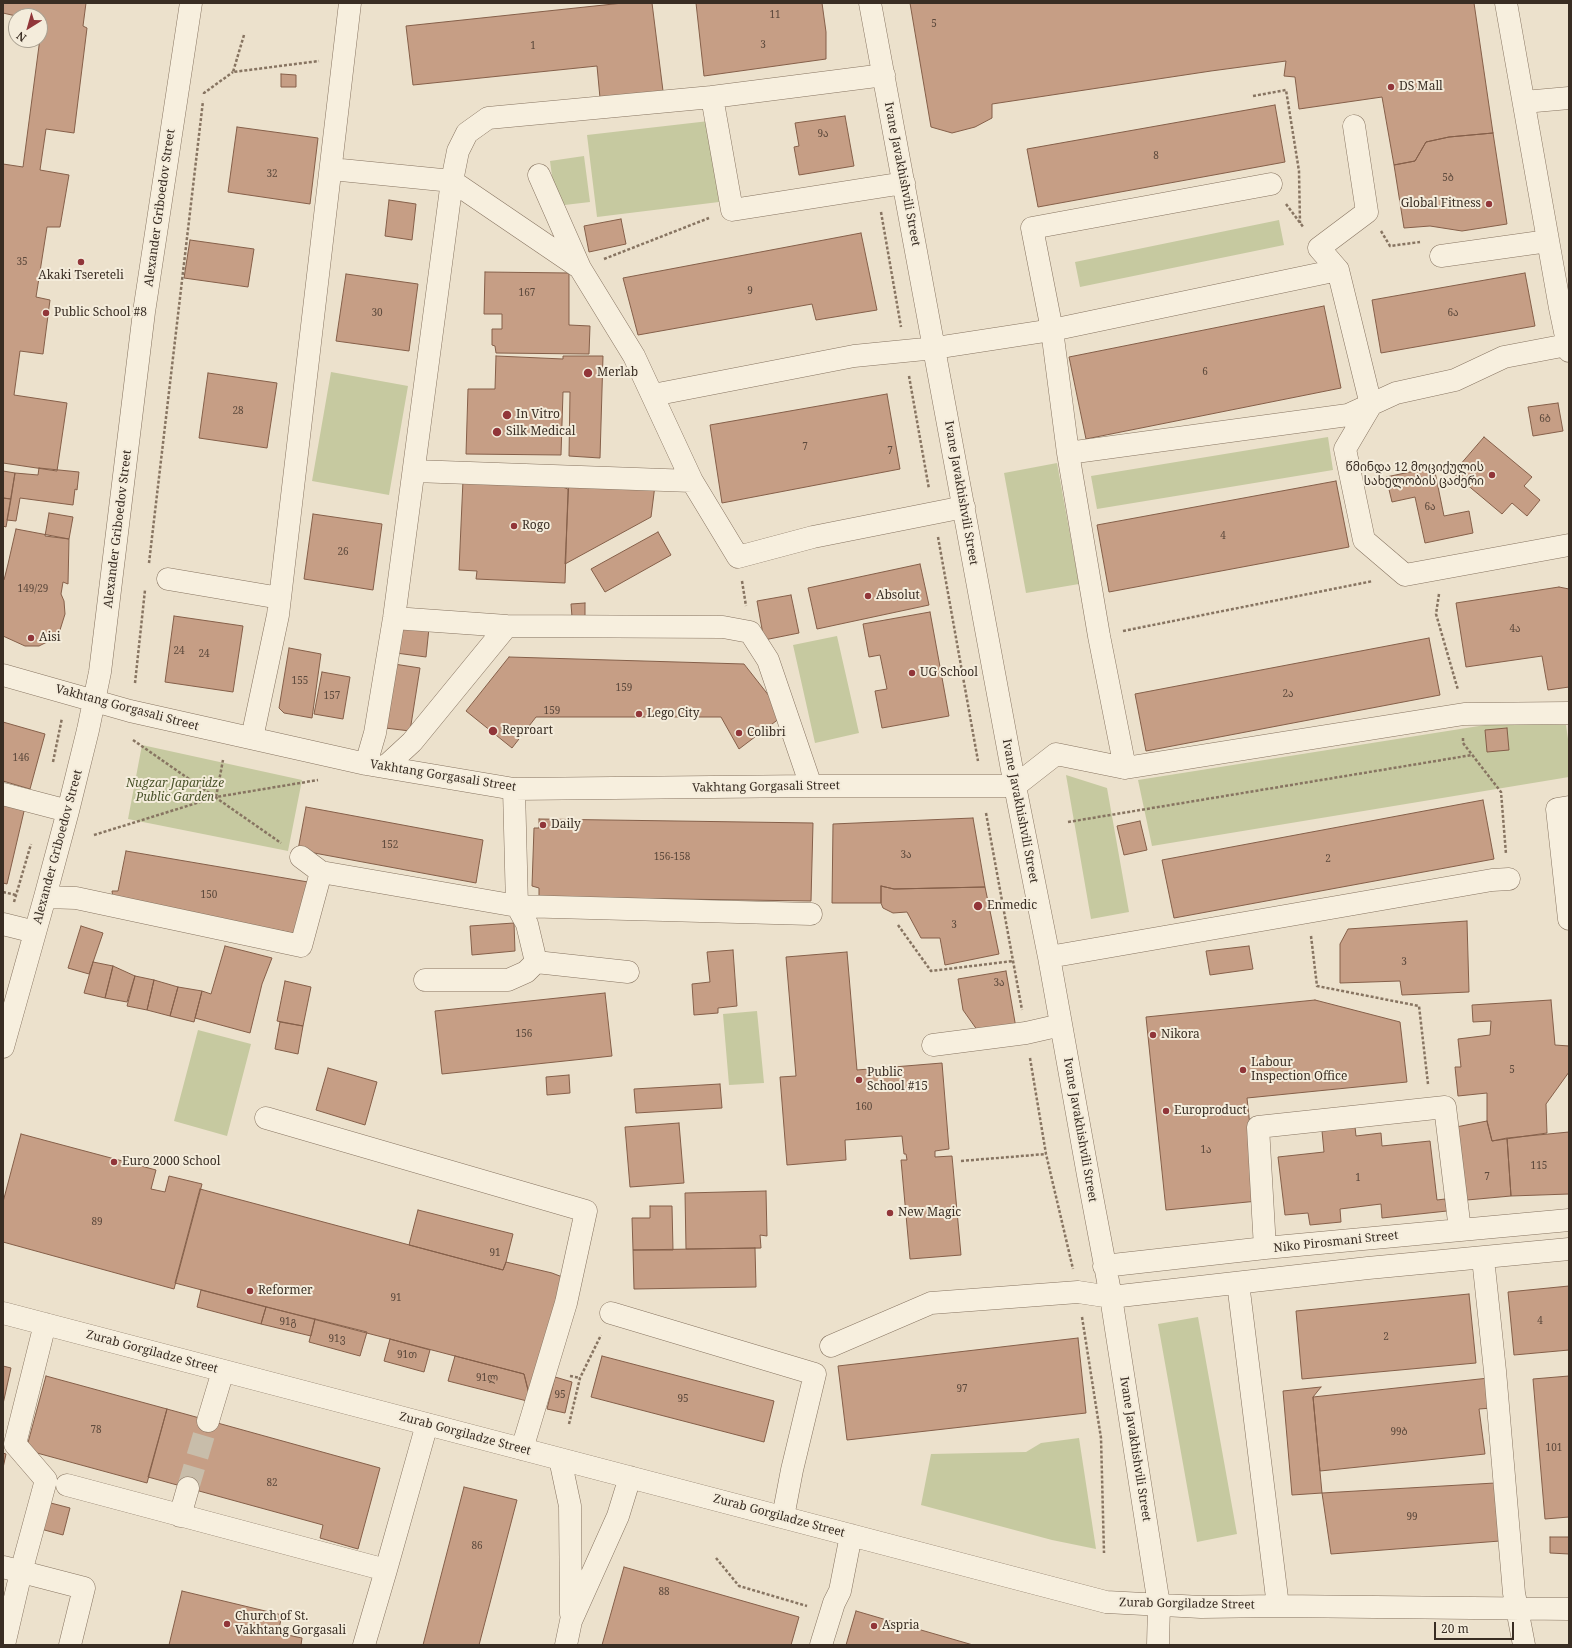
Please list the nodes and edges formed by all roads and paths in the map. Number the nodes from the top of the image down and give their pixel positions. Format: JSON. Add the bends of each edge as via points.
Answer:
{"nodes":[{"id":1,"x":191,"y":3,"type":"edge"},
{"id":2,"x":350,"y":3,"type":"edge"},
{"id":3,"x":870,"y":3,"type":"edge"},
{"id":4,"x":1506,"y":3,"type":"edge"},
{"id":5,"x":244,"y":35,"type":"dead end"},
{"id":6,"x":344,"y":58,"type":"junction"},
{"id":7,"x":233,"y":72,"type":"junction"},
{"id":8,"x":884,"y":75,"type":"junction"},
{"id":9,"x":1253,"y":96,"type":"dead end"},
{"id":10,"x":712,"y":97,"type":"junction"},
{"id":11,"x":1569,"y":98,"type":"edge"},
{"id":12,"x":1524,"y":102,"type":"junction"},
{"id":13,"x":1354,"y":126,"type":"dead end"},
{"id":14,"x":331,"y":168,"type":"junction"},
{"id":15,"x":539,"y":175,"type":"dead end"},
{"id":16,"x":452,"y":182,"type":"junction"},
{"id":17,"x":904,"y":183,"type":"junction"},
{"id":18,"x":1271,"y":184,"type":"joint"},
{"id":19,"x":876,"y":187,"type":"junction"},
{"id":20,"x":732,"y":210,"type":"junction"},
{"id":21,"x":1367,"y":212,"type":"junction"},
{"id":22,"x":1300,"y":223,"type":"junction"},
{"id":23,"x":1548,"y":241,"type":"junction"},
{"id":24,"x":1421,"y":242,"type":"dead end"},
{"id":25,"x":1319,"y":248,"type":"junction"},
{"id":26,"x":1440,"y":256,"type":"dead end"},
{"id":27,"x":580,"y":268,"type":"junction"},
{"id":28,"x":1338,"y":270,"type":"junction"},
{"id":29,"x":1052,"y":330,"type":"junction"},
{"id":30,"x":934,"y":348,"type":"junction"},
{"id":31,"x":1568,"y":348,"type":"edge"},
{"id":32,"x":905,"y":351,"type":"junction"},
{"id":33,"x":653,"y":396,"type":"junction"},
{"id":34,"x":1371,"y":405,"type":"junction"},
{"id":35,"x":1068,"y":453,"type":"junction"},
{"id":36,"x":414,"y":471,"type":"junction"},
{"id":37,"x":692,"y":481,"type":"junction"},
{"id":38,"x":964,"y":506,"type":"junction"},
{"id":39,"x":933,"y":512,"type":"junction"},
{"id":40,"x":1569,"y":545,"type":"edge"},
{"id":41,"x":738,"y":557,"type":"junction"},
{"id":42,"x":148,"y":567,"type":"dead end"},
{"id":43,"x":1442,"y":568,"type":"junction"},
{"id":44,"x":1405,"y":575,"type":"junction"},
{"id":45,"x":168,"y":579,"type":"dead end"},
{"id":46,"x":146,"y":583,"type":"dead end"},
{"id":47,"x":280,"y":598,"type":"junction"},
{"id":48,"x":394,"y":618,"type":"junction"},
{"id":49,"x":507,"y":626,"type":"junction"},
{"id":50,"x":750,"y":632,"type":"junction"},
{"id":51,"x":1099,"y":636,"type":"junction"},
{"id":52,"x":3,"y":675,"type":"edge"},
{"id":53,"x":135,"y":683,"type":"dead end"},
{"id":54,"x":94,"y":701,"type":"junction"},
{"id":55,"x":1569,"y":713,"type":"edge"},
{"id":56,"x":1464,"y":714,"type":"junction"},
{"id":57,"x":252,"y":738,"type":"junction"},
{"id":58,"x":133,"y":740,"type":"dead end"},
{"id":59,"x":1472,"y":755,"type":"junction"},
{"id":60,"x":223,"y":760,"type":"dead end"},
{"id":61,"x":978,"y":763,"type":"dead end"},
{"id":62,"x":376,"y":765,"type":"junction"},
{"id":63,"x":1125,"y":768,"type":"junction"},
{"id":64,"x":324,"y":779,"type":"dead end"},
{"id":65,"x":812,"y":786,"type":"junction"},
{"id":66,"x":1015,"y":786,"type":"junction"},
{"id":67,"x":514,"y":789,"type":"junction"},
{"id":68,"x":3,"y":794,"type":"edge"},
{"id":69,"x":216,"y":797,"type":"junction"},
{"id":70,"x":1569,"y":807,"type":"edge"},
{"id":71,"x":68,"y":812,"type":"junction"},
{"id":72,"x":986,"y":813,"type":"dead end"},
{"id":73,"x":1068,"y":822,"type":"dead end"},
{"id":74,"x":94,"y":835,"type":"dead end"},
{"id":75,"x":301,"y":857,"type":"joint"},
{"id":76,"x":321,"y":872,"type":"junction"},
{"id":77,"x":1509,"y":879,"type":"joint"},
{"id":78,"x":3,"y":892,"type":"edge"},
{"id":79,"x":16,"y":895,"type":"dead end"},
{"id":80,"x":45,"y":897,"type":"junction"},
{"id":81,"x":517,"y":906,"type":"junction"},
{"id":82,"x":1308,"y":912,"type":"junction"},
{"id":83,"x":811,"y":914,"type":"dead end"},
{"id":84,"x":1569,"y":919,"type":"edge"},
{"id":85,"x":3,"y":924,"type":"edge"},
{"id":86,"x":898,"y":925,"type":"dead end"},
{"id":87,"x":35,"y":932,"type":"junction"},
{"id":88,"x":1049,"y":957,"type":"junction"},
{"id":89,"x":1013,"y":961,"type":"junction"},
{"id":90,"x":536,"y":962,"type":"junction"},
{"id":91,"x":628,"y":972,"type":"dead end"},
{"id":92,"x":425,"y":980,"type":"dead end"},
{"id":93,"x":1061,"y":1026,"type":"junction"},
{"id":94,"x":1026,"y":1033,"type":"junction"},
{"id":95,"x":933,"y":1045,"type":"dead end"},
{"id":96,"x":3,"y":1047,"type":"edge"},
{"id":97,"x":1431,"y":1108,"type":"junction"},
{"id":98,"x":266,"y":1118,"type":"dead end"},
{"id":99,"x":1046,"y":1154,"type":"junction"},
{"id":100,"x":961,"y":1160,"type":"dead end"},
{"id":101,"x":1569,"y":1220,"type":"edge"},
{"id":102,"x":1460,"y":1230,"type":"junction"},
{"id":103,"x":1265,"y":1248,"type":"junction"},
{"id":104,"x":1569,"y":1249,"type":"edge"},
{"id":105,"x":1483,"y":1258,"type":"junction"},
{"id":106,"x":1104,"y":1266,"type":"junction"},
{"id":107,"x":1238,"y":1283,"type":"junction"},
{"id":108,"x":1078,"y":1292,"type":"junction"},
{"id":109,"x":1111,"y":1296,"type":"junction"},
{"id":110,"x":3,"y":1313,"type":"edge"},
{"id":111,"x":611,"y":1313,"type":"joint"},
{"id":112,"x":46,"y":1324,"type":"junction"},
{"id":113,"x":832,"y":1346,"type":"dead end"},
{"id":114,"x":223,"y":1371,"type":"junction"},
{"id":115,"x":208,"y":1421,"type":"tunnel mouth"},
{"id":116,"x":427,"y":1424,"type":"junction"},
{"id":117,"x":569,"y":1424,"type":"dead end"},
{"id":118,"x":522,"y":1449,"type":"junction"},
{"id":119,"x":560,"y":1459,"type":"junction"},
{"id":120,"x":630,"y":1477,"type":"junction"},
{"id":121,"x":67,"y":1485,"type":"dead end"},
{"id":122,"x":188,"y":1488,"type":"tunnel mouth"},
{"id":123,"x":180,"y":1516,"type":"junction"},
{"id":124,"x":783,"y":1517,"type":"junction"},
{"id":125,"x":851,"y":1535,"type":"junction"},
{"id":126,"x":1104,"y":1553,"type":"dead end"},
{"id":127,"x":716,"y":1558,"type":"dead end"},
{"id":128,"x":12,"y":1569,"type":"edge"},
{"id":129,"x":386,"y":1570,"type":"junction"},
{"id":130,"x":1159,"y":1604,"type":"junction"},
{"id":131,"x":809,"y":1606,"type":"dead end"},
{"id":132,"x":1278,"y":1606,"type":"junction"},
{"id":133,"x":1516,"y":1609,"type":"junction"},
{"id":134,"x":1569,"y":1609,"type":"edge"},
{"id":135,"x":571,"y":1621,"type":"junction"},
{"id":136,"x":4,"y":1645,"type":"edge"},
{"id":137,"x":70,"y":1645,"type":"edge"},
{"id":138,"x":364,"y":1645,"type":"edge"},
{"id":139,"x":566,"y":1645,"type":"edge"},
{"id":140,"x":821,"y":1645,"type":"edge"},
{"id":141,"x":1158,"y":1645,"type":"edge"},
{"id":142,"x":1524,"y":1645,"type":"edge"}],
"edges":[{"from":1,"to":54,"type":"street","name":"Alexander Griboedov Street","via":[[144,312],[100,672]]},
{"from":2,"to":6,"type":"street"},
{"from":3,"to":8,"type":"street","name":"Ivane Javakhishvili Street"},
{"from":4,"to":12,"type":"street"},
{"from":5,"to":7,"type":"path"},
{"from":6,"to":7,"type":"path"},
{"from":6,"to":14,"type":"street"},
{"from":7,"to":42,"type":"path","via":[[204,93]]},
{"from":8,"to":10,"type":"street"},
{"from":8,"to":17,"type":"street","name":"Ivane Javakhishvili Street"},
{"from":9,"to":22,"type":"path","via":[[1286,90],[1299,171]]},
{"from":10,"to":16,"type":"street","via":[[488,118],[467,132],[458,151]]},
{"from":10,"to":20,"type":"street"},
{"from":11,"to":12,"type":"street"},
{"from":12,"to":23,"type":"street"},
{"from":13,"to":21,"type":"street"},
{"from":14,"to":16,"type":"street"},
{"from":14,"to":47,"type":"street"},
{"from":15,"to":27,"type":"street"},
{"from":16,"to":27,"type":"street"},
{"from":16,"to":36,"type":"street"},
{"from":17,"to":19,"type":"street"},
{"from":17,"to":30,"type":"street","name":"Ivane Javakhishvili Street"},
{"from":18,"to":22,"type":"path"},
{"from":18,"to":29,"type":"street","via":[[1032,228]]},
{"from":19,"to":20,"type":"street"},
{"from":19,"to":32,"type":"path"},
{"from":20,"to":27,"type":"path"},
{"from":21,"to":24,"type":"path","via":[[1390,246]]},
{"from":21,"to":25,"type":"street"},
{"from":22,"to":25,"type":"path"},
{"from":23,"to":26,"type":"street"},
{"from":23,"to":31,"type":"street"},
{"from":25,"to":28,"type":"street"},
{"from":27,"to":33,"type":"street","via":[[634,356]]},
{"from":28,"to":29,"type":"street"},
{"from":28,"to":34,"type":"street"},
{"from":29,"to":30,"type":"street"},
{"from":29,"to":35,"type":"street"},
{"from":30,"to":32,"type":"street"},
{"from":30,"to":38,"type":"street","name":"Ivane Javakhishvili Street"},
{"from":31,"to":34,"type":"street","via":[[1504,357],[1455,380],[1396,393]]},
{"from":32,"to":33,"type":"street","via":[[854,356]]},
{"from":32,"to":39,"type":"path"},
{"from":33,"to":37,"type":"street"},
{"from":34,"to":35,"type":"street","via":[[1348,415]]},
{"from":34,"to":44,"type":"street","via":[[1345,449],[1364,540]]},
{"from":35,"to":51,"type":"street"},
{"from":36,"to":37,"type":"street"},
{"from":36,"to":48,"type":"street"},
{"from":37,"to":41,"type":"street"},
{"from":38,"to":39,"type":"street"},
{"from":38,"to":66,"type":"street","name":"Ivane Javakhishvili Street"},
{"from":39,"to":41,"type":"street","via":[[813,537]]},
{"from":39,"to":61,"type":"path"},
{"from":40,"to":43,"type":"street"},
{"from":41,"to":50,"type":"path"},
{"from":43,"to":44,"type":"street"},
{"from":43,"to":56,"type":"path","via":[[1436,614]]},
{"from":44,"to":51,"type":"path"},
{"from":45,"to":47,"type":"street"},
{"from":46,"to":53,"type":"path"},
{"from":47,"to":57,"type":"street"},
{"from":48,"to":49,"type":"street"},
{"from":48,"to":62,"type":"street","via":[[375,732]]},
{"from":49,"to":50,"type":"street","via":[[723,627]]},
{"from":49,"to":62,"type":"street","via":[[412,742]]},
{"from":50,"to":65,"type":"street","via":[[768,660]]},
{"from":51,"to":63,"type":"street"},
{"from":52,"to":54,"type":"street","name":"Vakhtang Gorgasali Street"},
{"from":54,"to":57,"type":"street","name":"Vakhtang Gorgasali Street"},
{"from":54,"to":71,"type":"street","name":"Alexander Griboedov Street"},
{"from":55,"to":56,"type":"street"},
{"from":56,"to":59,"type":"path","via":[[1463,743]]},
{"from":56,"to":63,"type":"street"},
{"from":57,"to":62,"type":"street","name":"Vakhtang Gorgasali Street"},
{"from":58,"to":69,"type":"path"},
{"from":59,"to":73,"type":"path"},
{"from":59,"to":77,"type":"path","via":[[1501,792]]},
{"from":60,"to":69,"type":"path"},
{"from":62,"to":67,"type":"street","name":"Vakhtang Gorgasali Street"},
{"from":63,"to":66,"type":"street","via":[[1056,754]]},
{"from":64,"to":69,"type":"path"},
{"from":65,"to":66,"type":"street","name":"Vakhtang Gorgasali Street"},
{"from":65,"to":67,"type":"street","name":"Vakhtang Gorgasali Street"},
{"from":66,"to":88,"type":"street","name":"Ivane Javakhishvili Street"},
{"from":67,"to":81,"type":"street"},
{"from":68,"to":71,"type":"street"},
{"from":69,"to":74,"type":"path"},
{"from":69,"to":75,"type":"path"},
{"from":70,"to":84,"type":"street","via":[[1557,809]]},
{"from":71,"to":80,"type":"street","name":"Alexander Griboedov Street"},
{"from":72,"to":89,"type":"path"},
{"from":75,"to":76,"type":"street"},
{"from":76,"to":80,"type":"street","via":[[301,946],[76,898]]},
{"from":76,"to":81,"type":"street"},
{"from":77,"to":82,"type":"street"},
{"from":78,"to":79,"type":"path"},
{"from":80,"to":87,"type":"street","name":"Alexander Griboedov Street"},
{"from":81,"to":83,"type":"street"},
{"from":81,"to":90,"type":"street","via":[[527,924]]},
{"from":82,"to":88,"type":"street"},
{"from":82,"to":97,"type":"path","via":[[1317,986],[1419,1006]]},
{"from":85,"to":87,"type":"street"},
{"from":86,"to":89,"type":"path","via":[[931,971]]},
{"from":87,"to":96,"type":"street","name":"Alexander Griboedov Street"},
{"from":88,"to":93,"type":"street","name":"Ivane Javakhishvili Street"},
{"from":89,"to":94,"type":"path"},
{"from":90,"to":91,"type":"street"},
{"from":90,"to":92,"type":"street","via":[[526,972],[508,980]]},
{"from":93,"to":94,"type":"street"},
{"from":93,"to":106,"type":"street","name":"Ivane Javakhishvili Street"},
{"from":94,"to":95,"type":"street"},
{"from":94,"to":99,"type":"path"},
{"from":97,"to":102,"type":"street","via":[[1445,1106]]},
{"from":97,"to":103,"type":"street","via":[[1258,1127]]},
{"from":98,"to":118,"type":"street","via":[[586,1211],[566,1303]]},
{"from":99,"to":100,"type":"path"},
{"from":99,"to":108,"type":"path"},
{"from":101,"to":102,"type":"street","name":"Niko Pirosmani Street"},
{"from":102,"to":103,"type":"street","name":"Niko Pirosmani Street"},
{"from":103,"to":106,"type":"street","name":"Niko Pirosmani Street"},
{"from":104,"to":105,"type":"street"},
{"from":105,"to":107,"type":"street"},
{"from":105,"to":133,"type":"street"},
{"from":106,"to":109,"type":"street","name":"Ivane Javakhishvili Street"},
{"from":107,"to":109,"type":"street"},
{"from":107,"to":132,"type":"street"},
{"from":108,"to":109,"type":"street"},
{"from":108,"to":113,"type":"street","via":[[931,1303]]},
{"from":108,"to":126,"type":"path","via":[[1101,1438]]},
{"from":109,"to":130,"type":"street","name":"Ivane Javakhishvili Street"},
{"from":110,"to":112,"type":"street","name":"Zurab Gorgiladze Street"},
{"from":111,"to":117,"type":"path","via":[[580,1378]]},
{"from":111,"to":124,"type":"street","via":[[815,1374]]},
{"from":112,"to":114,"type":"street","name":"Zurab Gorgiladze Street"},
{"from":112,"to":128,"type":"street","via":[[16,1444],[46,1480]]},
{"from":114,"to":115,"type":"street"},
{"from":114,"to":116,"type":"street","name":"Zurab Gorgiladze Street"},
{"from":116,"to":118,"type":"street","name":"Zurab Gorgiladze Street"},
{"from":116,"to":129,"type":"street"},
{"from":118,"to":119,"type":"street","name":"Zurab Gorgiladze Street"},
{"from":119,"to":120,"type":"street","name":"Zurab Gorgiladze Street"},
{"from":119,"to":135,"type":"street","via":[[570,1506]]},
{"from":120,"to":124,"type":"street","name":"Zurab Gorgiladze Street"},
{"from":120,"to":135,"type":"street","via":[[618,1516]]},
{"from":121,"to":123,"type":"street"},
{"from":122,"to":123,"type":"street"},
{"from":123,"to":129,"type":"street"},
{"from":124,"to":125,"type":"street","name":"Zurab Gorgiladze Street"},
{"from":125,"to":130,"type":"street","name":"Zurab Gorgiladze Street","via":[[1106,1602]]},
{"from":125,"to":140,"type":"street","via":[[840,1591]]},
{"from":127,"to":131,"type":"path","via":[[739,1586]]},
{"from":128,"to":136,"type":"street"},
{"from":128,"to":137,"type":"street","via":[[84,1588]]},
{"from":129,"to":138,"type":"street"},
{"from":130,"to":132,"type":"street","name":"Zurab Gorgiladze Street","via":[[1201,1607]]},
{"from":130,"to":141,"type":"street","name":"Ivane Javakhishvili Street"},
{"from":132,"to":133,"type":"street","name":"Zurab Gorgiladze Street"},
{"from":133,"to":134,"type":"street","name":"Zurab Gorgiladze Street"},
{"from":133,"to":142,"type":"street"},
{"from":135,"to":139,"type":"street"}]}
